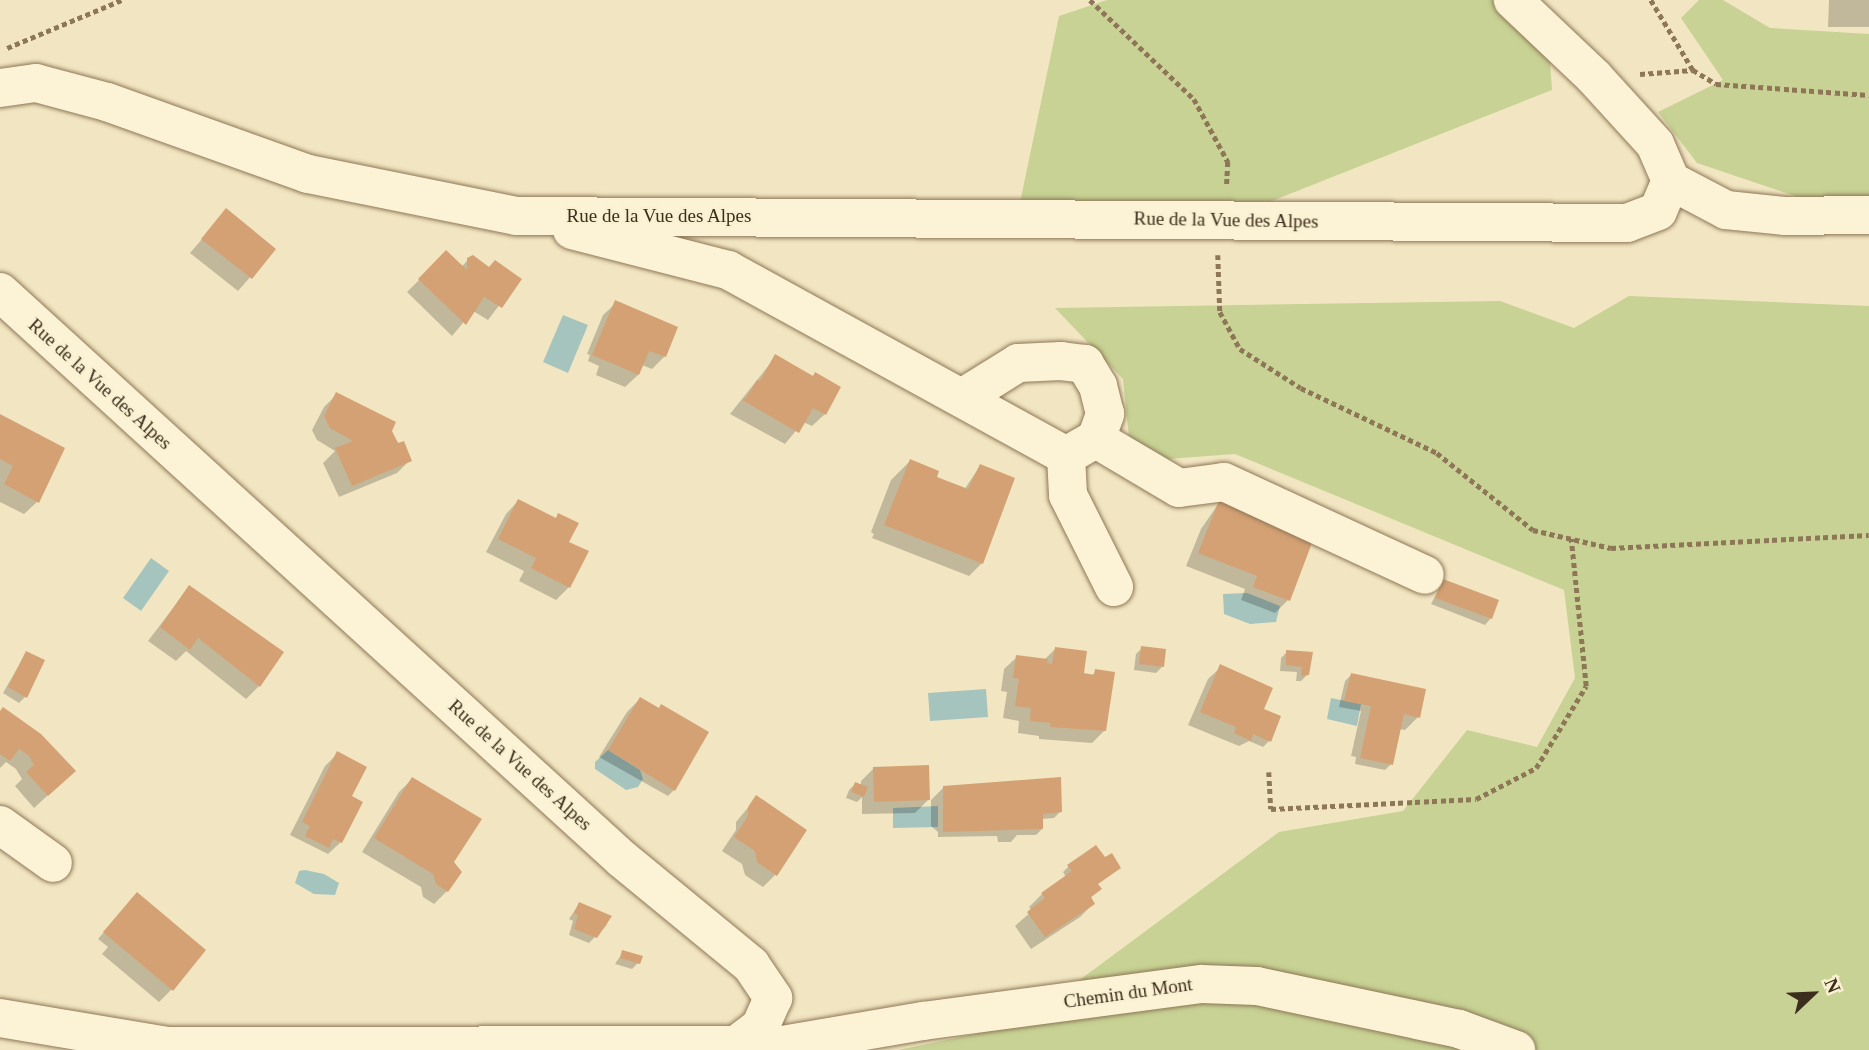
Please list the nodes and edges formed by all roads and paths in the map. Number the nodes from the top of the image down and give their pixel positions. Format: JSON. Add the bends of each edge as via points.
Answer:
{"nodes":[{"id":1,"x":122,"y":0,"type":"edge"},
{"id":2,"x":1090,"y":0,"type":"edge"},
{"id":3,"x":1513,"y":0,"type":"edge"},
{"id":4,"x":1651,"y":0,"type":"edge"},
{"id":5,"x":0,"y":51,"type":"edge"},
{"id":6,"x":0,"y":88,"type":"edge"},
{"id":7,"x":1869,"y":96,"type":"edge"},
{"id":8,"x":1671,"y":181,"type":"junction"},
{"id":9,"x":1869,"y":215,"type":"edge"},
{"id":10,"x":516,"y":216,"type":"junction"},
{"id":11,"x":1224,"y":220,"type":"junction"},
{"id":12,"x":0,"y":292,"type":"edge"},
{"id":13,"x":962,"y":398,"type":"junction"},
{"id":14,"x":1081,"y":447,"type":"junction"},
{"id":15,"x":1869,"y":535,"type":"edge"},
{"id":16,"x":1571,"y":539,"type":"junction"},
{"id":17,"x":1425,"y":575,"type":"dead end"},
{"id":18,"x":1114,"y":587,"type":"dead end"},
{"id":19,"x":1269,"y":772,"type":"dead end"},
{"id":20,"x":0,"y":825,"type":"edge"},
{"id":21,"x":53,"y":863,"type":"dead end"},
{"id":22,"x":0,"y":1018,"type":"edge"},
{"id":23,"x":735,"y":1046,"type":"junction"},
{"id":24,"x":1516,"y":1050,"type":"edge"}],
"edges":[{"from":1,"to":5,"type":"path"},
{"from":2,"to":11,"type":"path","via":[[1194,99],[1228,162]]},
{"from":3,"to":8,"type":"street","via":[[1594,77],[1655,144]]},
{"from":4,"to":7,"type":"path","via":[[1693,70],[1716,84]]},
{"from":6,"to":10,"type":"street","name":"Rue de la Vue des Alpes","via":[[36,83],[107,102],[308,174]]},
{"from":8,"to":9,"type":"street","via":[[1726,210],[1784,216]]},
{"from":8,"to":11,"type":"street","name":"Rue de la Vue des Alpes","via":[[1658,211],[1627,223]]},
{"from":10,"to":11,"type":"street","name":"Rue de la Vue des Alpes"},
{"from":10,"to":13,"type":"street","name":"Rue de la Vue des Alpes","via":[[728,270]]},
{"from":11,"to":16,"type":"path","via":[[1217,257],[1220,312],[1240,349],[1301,388],[1437,453],[1533,530]]},
{"from":12,"to":23,"type":"street","name":"Rue de la Vue des Alpes","via":[[622,859],[751,965],[773,998],[760,1027]]},
{"from":13,"to":14,"type":"street","name":"Rue de la Vue des Alpes"},
{"from":13,"to":14,"type":"street","via":[[1018,363],[1084,364],[1098,386],[1105,414]]},
{"from":14,"to":17,"type":"street","name":"Rue de la Vue des Alpes","via":[[1179,488],[1224,482]]},
{"from":14,"to":18,"type":"street","via":[[1068,495]]},
{"from":15,"to":16,"type":"path","via":[[1611,548]]},
{"from":16,"to":19,"type":"path","via":[[1586,686],[1536,768],[1476,799],[1271,809]]},
{"from":20,"to":21,"type":"street"},
{"from":22,"to":23,"type":"street","name":"Chemin du Mont","via":[[167,1046]]},
{"from":23,"to":24,"type":"street","name":"Chemin du Mont","via":[[782,1045],[1202,984],[1270,989],[1459,1029]]}]}
